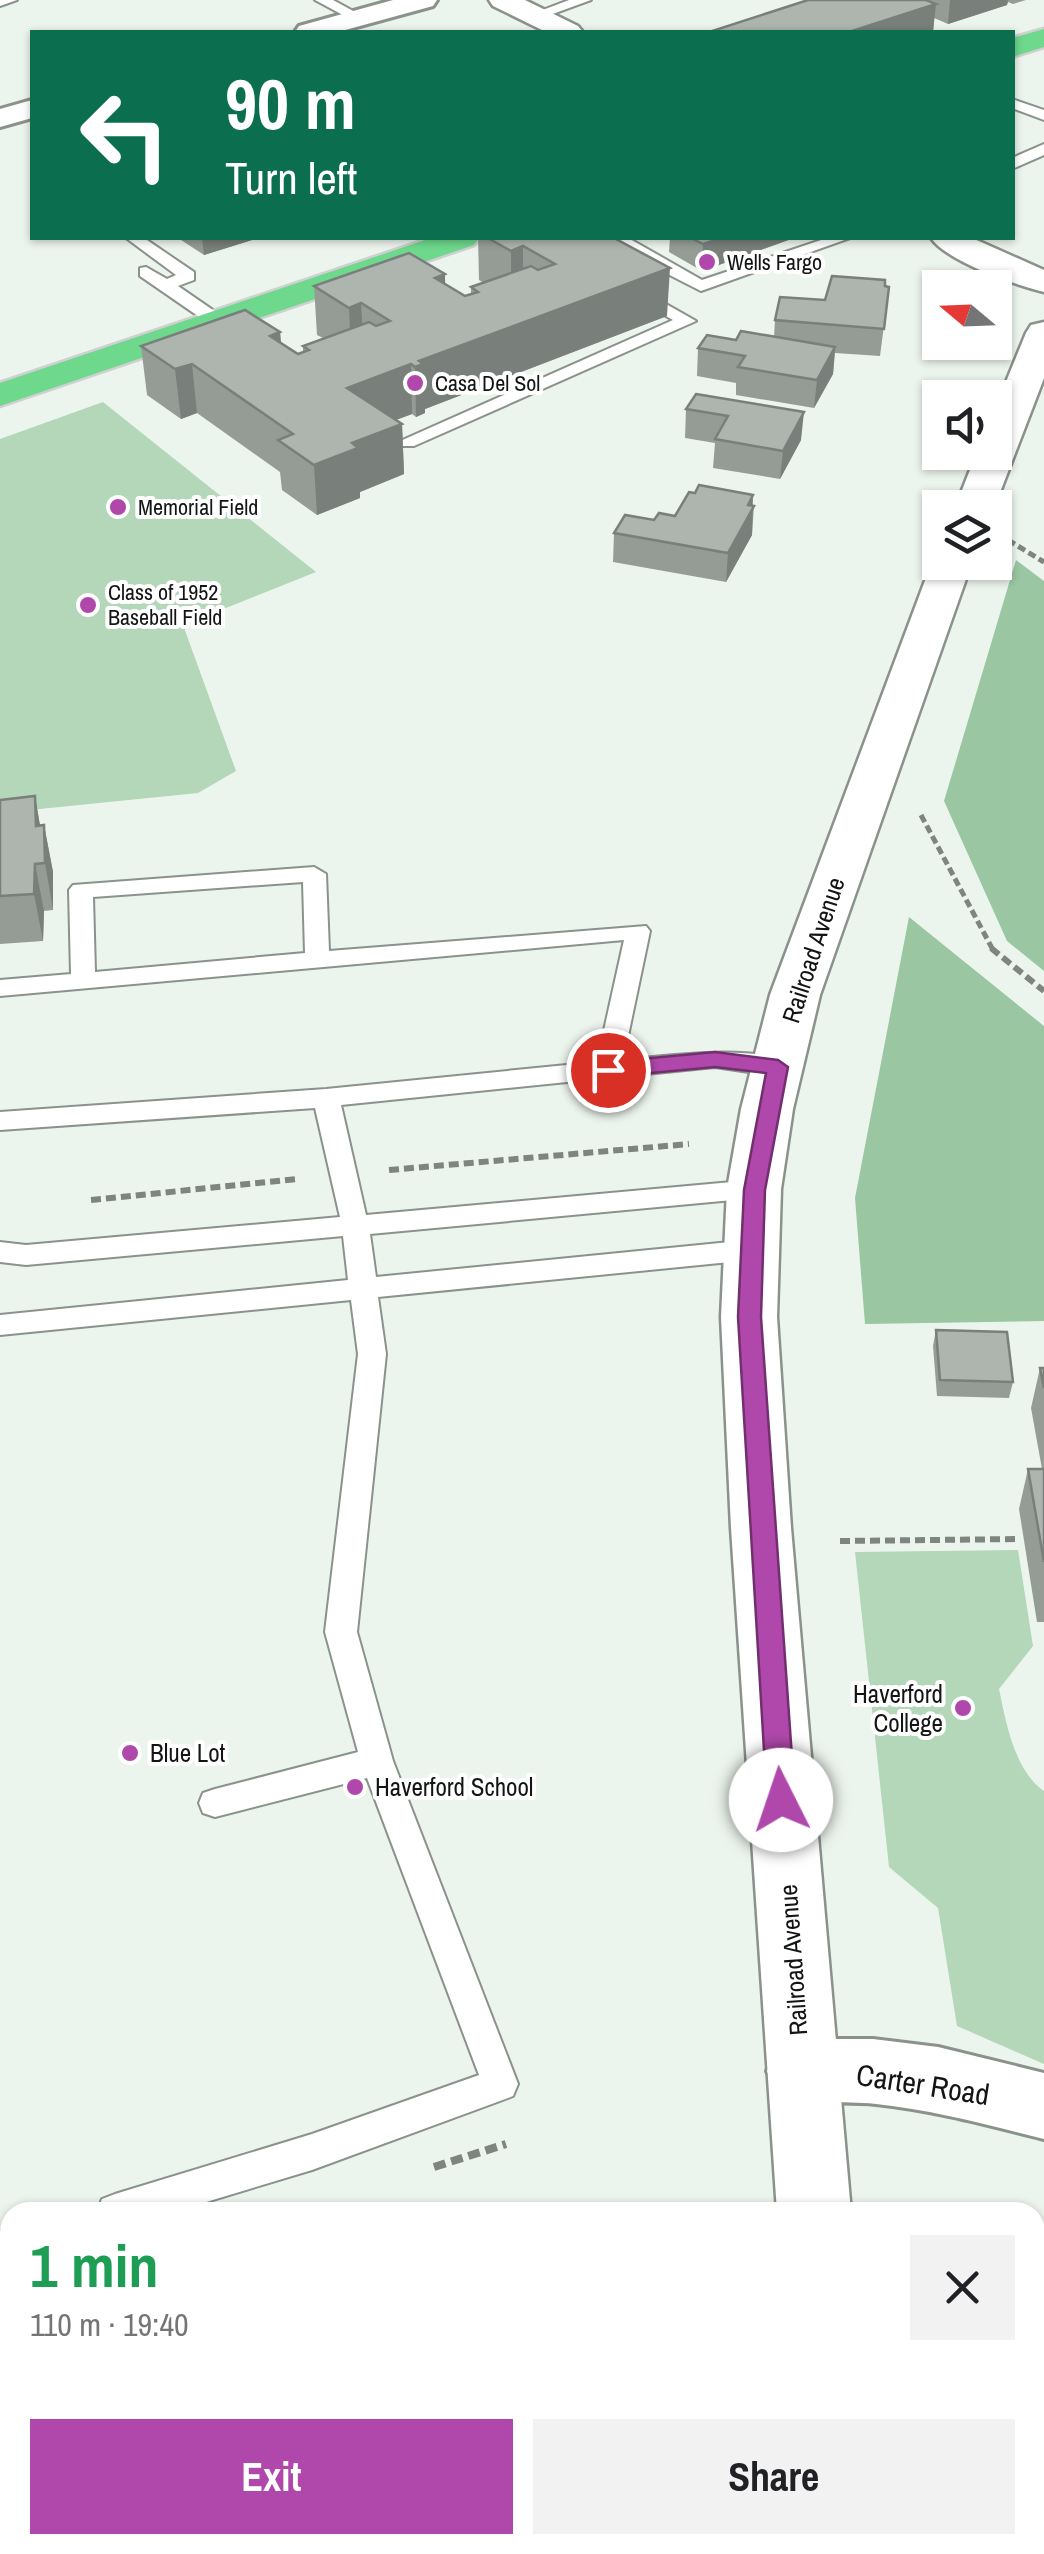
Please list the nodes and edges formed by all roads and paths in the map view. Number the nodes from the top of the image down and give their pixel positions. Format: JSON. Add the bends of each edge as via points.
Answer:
{"nodes":[{"id":1,"x":10,"y":0,"type":"edge"},
{"id":2,"x":322,"y":0,"type":"edge"},
{"id":3,"x":422,"y":0,"type":"edge"},
{"id":4,"x":502,"y":0,"type":"edge"},
{"id":5,"x":584,"y":0,"type":"edge"},
{"id":6,"x":0,"y":2,"type":"edge"},
{"id":7,"x":534,"y":16,"type":"junction"},
{"id":8,"x":359,"y":18,"type":"junction"},
{"id":9,"x":317,"y":30,"type":"edge"},
{"id":10,"x":564,"y":30,"type":"edge"},
{"id":11,"x":1044,"y":38,"type":"edge"},
{"id":12,"x":1015,"y":47,"type":"edge"},
{"id":13,"x":1015,"y":104,"type":"edge"},
{"id":14,"x":30,"y":110,"type":"edge"},
{"id":15,"x":1044,"y":115,"type":"edge"},
{"id":16,"x":0,"y":118,"type":"edge"},
{"id":17,"x":1044,"y":149,"type":"edge"},
{"id":18,"x":1015,"y":163,"type":"edge"},
{"id":19,"x":137,"y":240,"type":"edge"},
{"id":20,"x":456,"y":240,"type":"edge"},
{"id":21,"x":632,"y":240,"type":"edge"},
{"id":22,"x":830,"y":240,"type":"edge"},
{"id":23,"x":952,"y":240,"type":"edge"},
{"id":24,"x":146,"y":272,"type":"dead end"},
{"id":25,"x":1044,"y":282,"type":"edge"},
{"id":26,"x":622,"y":284,"type":"edge"},
{"id":27,"x":165,"y":286,"type":"junction"},
{"id":28,"x":216,"y":321,"type":"junction"},
{"id":29,"x":1044,"y":332,"type":"edge"},
{"id":30,"x":0,"y":395,"type":"edge"},
{"id":31,"x":407,"y":442,"type":"dead end"},
{"id":32,"x":981,"y":490,"type":"edge"},
{"id":33,"x":1012,"y":542,"type":"edge"},
{"id":34,"x":1044,"y":562,"type":"edge"},
{"id":35,"x":945,"y":580,"type":"edge"},
{"id":36,"x":920,"y":812,"type":"dead end"},
{"id":37,"x":317,"y":960,"type":"junction"},
{"id":38,"x":82,"y":981,"type":"junction"},
{"id":39,"x":0,"y":988,"type":"edge"},
{"id":40,"x":1044,"y":991,"type":"edge"},
{"id":41,"x":778,"y":1067,"type":"junction"},
{"id":42,"x":608,"y":1070,"type":"junction"},
{"id":43,"x":326,"y":1098,"type":"junction"},
{"id":44,"x":0,"y":1121,"type":"edge"},
{"id":45,"x":754,"y":1190,"type":"junction"},
{"id":46,"x":355,"y":1226,"type":"junction"},
{"id":47,"x":750,"y":1250,"type":"junction"},
{"id":48,"x":0,"y":1252,"type":"edge"},
{"id":49,"x":361,"y":1286,"type":"junction"},
{"id":50,"x":0,"y":1325,"type":"edge"},
{"id":51,"x":1020,"y":1539,"type":"dead end"},
{"id":52,"x":840,"y":1540,"type":"dead end"},
{"id":53,"x":377,"y":1761,"type":"junction"},
{"id":54,"x":215,"y":1803,"type":"dead end"},
{"id":55,"x":801,"y":2071,"type":"junction"},
{"id":56,"x":1044,"y":2106,"type":"edge"},
{"id":57,"x":148,"y":2202,"type":"edge"},
{"id":58,"x":813,"y":2202,"type":"edge"}],
"edges":[{"from":1,"to":6,"type":"lane"},
{"from":2,"to":8,"type":"lane"},
{"from":3,"to":8,"type":"street"},
{"from":4,"to":7,"type":"street"},
{"from":5,"to":7,"type":"lane"},
{"from":7,"to":10,"type":"street"},
{"from":8,"to":9,"type":"street"},
{"from":11,"to":12,"type":"highway"},
{"from":13,"to":15,"type":"lane"},
{"from":14,"to":16,"type":"street"},
{"from":17,"to":18,"type":"lane"},
{"from":19,"to":27,"type":"lane","via":[[188,276]]},
{"from":20,"to":28,"type":"highway"},
{"from":21,"to":22,"type":"lane","via":[[701,286]]},
{"from":23,"to":25,"type":"street"},
{"from":24,"to":27,"type":"lane"},
{"from":26,"to":31,"type":"lane","via":[[687,321]]},
{"from":27,"to":28,"type":"lane"},
{"from":28,"to":30,"type":"highway"},
{"from":29,"to":32,"type":"street"},
{"from":33,"to":34,"type":"path"},
{"from":35,"to":41,"type":"street","name":"Railroad Avenue","via":[[795,995]]},
{"from":36,"to":40,"type":"path","via":[[993,951]]},
{"from":37,"to":38,"type":"lane"},
{"from":37,"to":38,"type":"lane","via":[[314,874],[81,890]]},
{"from":37,"to":42,"type":"lane","via":[[638,932]]},
{"from":38,"to":39,"type":"lane"},
{"from":41,"to":42,"type":"lane","via":[[715,1060]]},
{"from":41,"to":45,"type":"street","name":"Railroad Avenue"},
{"from":42,"to":43,"type":"lane"},
{"from":43,"to":44,"type":"lane"},
{"from":43,"to":46,"type":"lane"},
{"from":45,"to":46,"type":"lane"},
{"from":45,"to":47,"type":"street","name":"Railroad Avenue"},
{"from":46,"to":48,"type":"lane"},
{"from":46,"to":49,"type":"lane"},
{"from":47,"to":49,"type":"lane"},
{"from":47,"to":55,"type":"street","name":"Railroad Avenue","via":[[761,1528]]},
{"from":49,"to":50,"type":"lane"},
{"from":49,"to":53,"type":"lane","via":[[372,1354],[341,1632]]},
{"from":51,"to":52,"type":"path"},
{"from":53,"to":54,"type":"lane"},
{"from":53,"to":57,"type":"lane","via":[[500,2084]]},
{"from":55,"to":56,"type":"street","name":"Carter Road","via":[[938,2080]]},
{"from":55,"to":58,"type":"street","name":"Railroad Avenue"}]}
